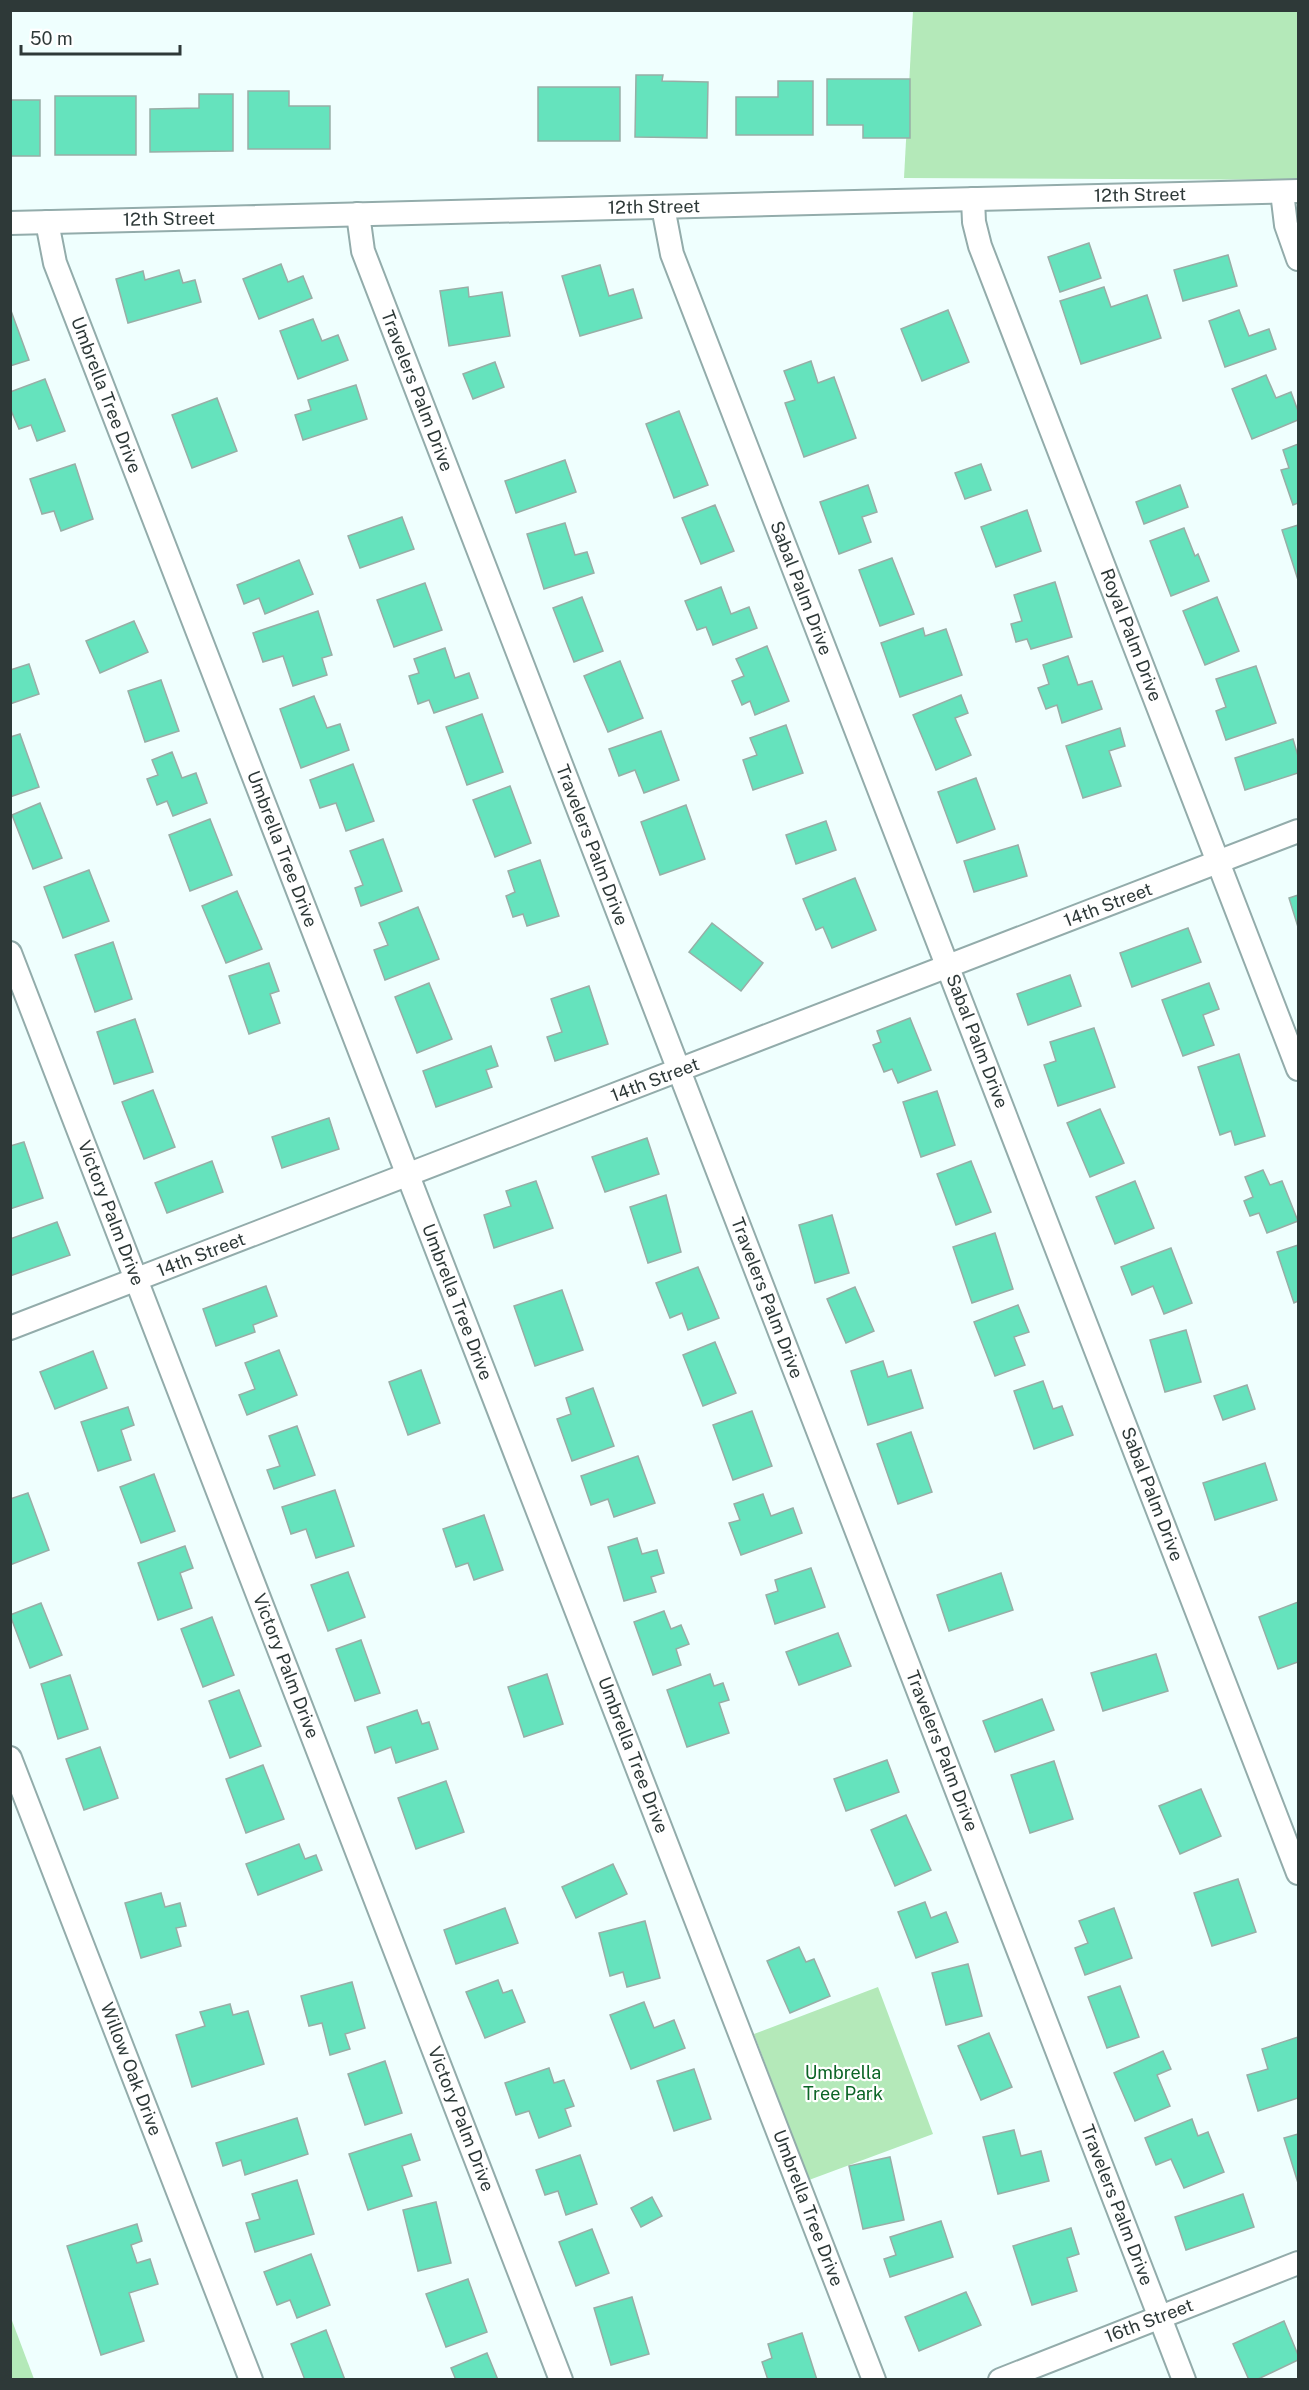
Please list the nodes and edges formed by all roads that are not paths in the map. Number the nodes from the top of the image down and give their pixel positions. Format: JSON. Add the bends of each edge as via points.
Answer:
{"nodes":[{"id":1,"x":1290,"y":191,"type":"edge"},
{"id":2,"x":973,"y":199,"type":"junction"},
{"id":3,"x":663,"y":207,"type":"junction"},
{"id":4,"x":358,"y":214,"type":"junction"},
{"id":5,"x":47,"y":222,"type":"junction"},
{"id":6,"x":10,"y":223,"type":"edge"},
{"id":7,"x":1299,"y":259,"type":"edge"},
{"id":8,"x":1299,"y":831,"type":"edge"},
{"id":9,"x":1218,"y":862,"type":"junction"},
{"id":10,"x":10,"y":953,"type":"edge"},
{"id":11,"x":948,"y":966,"type":"junction"},
{"id":12,"x":1299,"y":1069,"type":"edge"},
{"id":13,"x":679,"y":1071,"type":"junction"},
{"id":14,"x":408,"y":1175,"type":"junction"},
{"id":15,"x":137,"y":1279,"type":"junction"},
{"id":16,"x":10,"y":1328,"type":"edge"},
{"id":17,"x":10,"y":1758,"type":"edge"},
{"id":18,"x":1299,"y":1873,"type":"edge"},
{"id":19,"x":1299,"y":2263,"type":"edge"},
{"id":20,"x":1160,"y":2317,"type":"junction"},
{"id":21,"x":251,"y":2379,"type":"edge"},
{"id":22,"x":561,"y":2379,"type":"edge"},
{"id":23,"x":874,"y":2379,"type":"edge"},
{"id":24,"x":1000,"y":2379,"type":"edge"},
{"id":25,"x":1184,"y":2379,"type":"edge"}],
"edges":[{"from":1,"to":2,"type":"street","name":"12th Street"},
{"from":1,"to":7,"type":"street","via":[[1286,225]]},
{"from":2,"to":3,"type":"street","name":"12th Street"},
{"from":2,"to":9,"type":"street","name":"Royal Palm Drive","via":[[980,246]]},
{"from":3,"to":4,"type":"street","name":"12th Street"},
{"from":3,"to":11,"type":"street","name":"Sabal Palm Drive","via":[[672,254]]},
{"from":4,"to":5,"type":"street","name":"12th Street"},
{"from":4,"to":13,"type":"street","name":"Travelers Palm Drive","via":[[363,251]]},
{"from":5,"to":6,"type":"street","name":"12th Street"},
{"from":5,"to":14,"type":"street","name":"Umbrella Tree Drive","via":[[55,263]]},
{"from":8,"to":9,"type":"street","name":"14th Street"},
{"from":9,"to":11,"type":"street","name":"14th Street"},
{"from":9,"to":12,"type":"street","name":"Royal Palm Drive"},
{"from":10,"to":15,"type":"street","name":"Victory Palm Drive"},
{"from":11,"to":13,"type":"street","name":"14th Street"},
{"from":11,"to":18,"type":"street","name":"Sabal Palm Drive"},
{"from":13,"to":14,"type":"street","name":"14th Street"},
{"from":13,"to":20,"type":"street","name":"Travelers Palm Drive"},
{"from":14,"to":15,"type":"street","name":"14th Street"},
{"from":14,"to":23,"type":"street","name":"Umbrella Tree Drive"},
{"from":15,"to":16,"type":"street","name":"14th Street"},
{"from":15,"to":22,"type":"street","name":"Victory Palm Drive"},
{"from":17,"to":21,"type":"street","name":"Willow Oak Drive"},
{"from":19,"to":20,"type":"street","name":"16th Street"},
{"from":20,"to":24,"type":"street","name":"16th Street"},
{"from":20,"to":25,"type":"street","name":"Travelers Palm Drive"}]}
